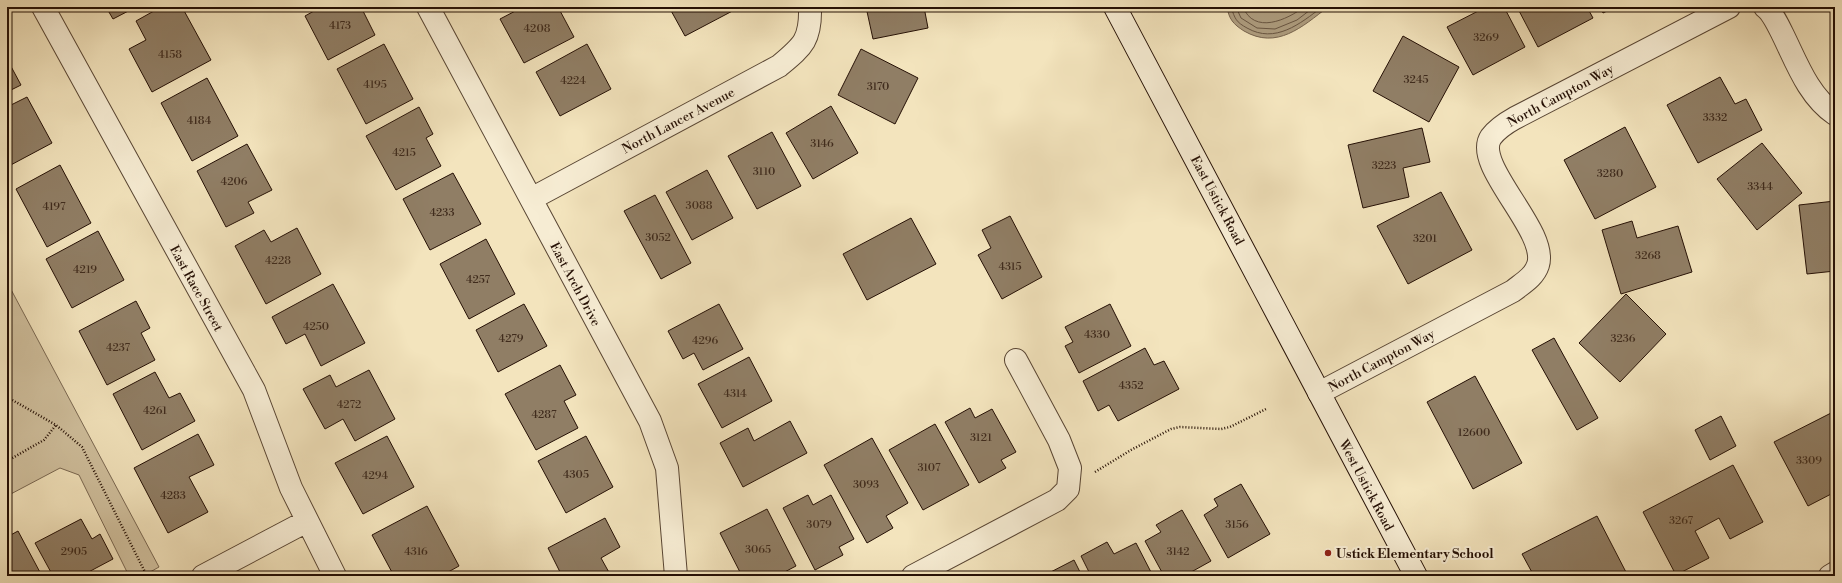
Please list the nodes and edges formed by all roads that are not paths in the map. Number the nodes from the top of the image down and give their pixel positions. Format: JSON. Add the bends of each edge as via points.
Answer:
{"nodes":[{"id":1,"x":43,"y":7,"type":"edge"},
{"id":2,"x":428,"y":7,"type":"edge"},
{"id":3,"x":1115,"y":7,"type":"edge"},
{"id":4,"x":1729,"y":7,"type":"edge"},
{"id":5,"x":1765,"y":7,"type":"edge"},
{"id":6,"x":810,"y":17,"type":"edge"},
{"id":7,"x":1835,"y":114,"type":"edge"},
{"id":8,"x":531,"y":199,"type":"junction"},
{"id":9,"x":1016,"y":360,"type":"dead end"},
{"id":10,"x":1319,"y":393,"type":"junction"},
{"id":11,"x":307,"y":521,"type":"junction"},
{"id":12,"x":1835,"y":573,"type":"edge"},
{"id":13,"x":203,"y":576,"type":"edge"},
{"id":14,"x":336,"y":576,"type":"edge"},
{"id":15,"x":676,"y":576,"type":"edge"},
{"id":16,"x":913,"y":576,"type":"edge"},
{"id":17,"x":1416,"y":576,"type":"edge"},
{"id":18,"x":1830,"y":576,"type":"edge"}],
"edges":[{"from":1,"to":11,"type":"street","name":"East Race Street","via":[[254,390],[291,488]]},
{"from":2,"to":8,"type":"street","name":"East Arch Drive"},
{"from":3,"to":10,"type":"street","name":"East Ustick Road"},
{"from":4,"to":10,"type":"street","name":"North Campton Way","via":[[1500,127],[1490,138],[1488,152],[1493,168],[1537,247],[1538,264],[1531,278],[1513,291]]},
{"from":5,"to":7,"type":"street","via":[[1778,25],[1813,94],[1824,107]]},
{"from":6,"to":8,"type":"street","name":"North Lancer Avenue","via":[[800,49],[779,66]]},
{"from":8,"to":15,"type":"street","name":"East Arch Drive","via":[[650,421],[667,468]]},
{"from":9,"to":16,"type":"street","via":[[1068,461],[1068,489],[1056,500]]},
{"from":10,"to":17,"type":"street","name":"West Ustick Road"},
{"from":11,"to":13,"type":"street"},
{"from":11,"to":14,"type":"street","name":"East Race Street"},
{"from":12,"to":18,"type":"street"}]}
